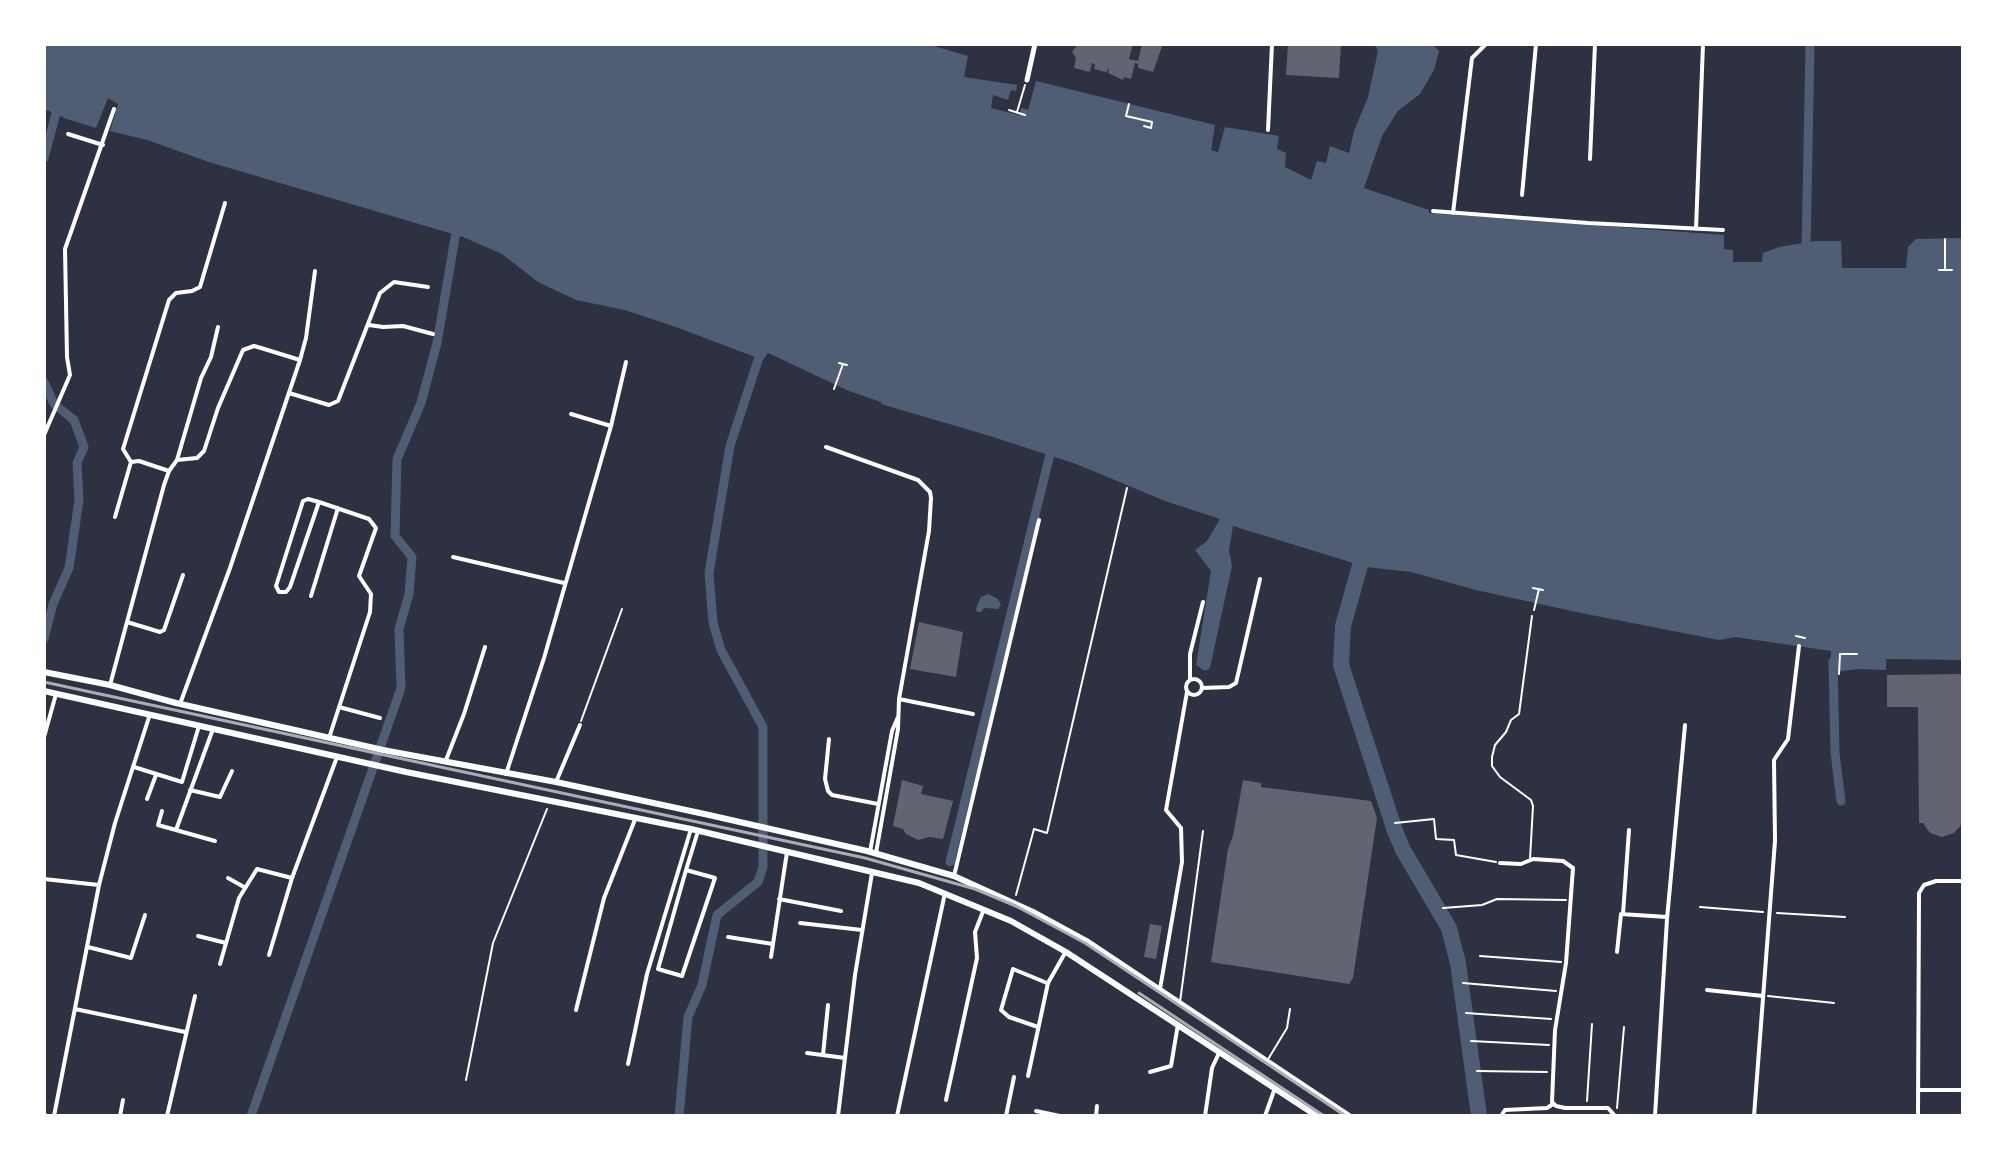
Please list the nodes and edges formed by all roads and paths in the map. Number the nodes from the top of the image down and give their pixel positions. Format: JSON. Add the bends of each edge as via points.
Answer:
{"nodes":[{"id":1,"x":1035,"y":44,"type":"edge"},
{"id":2,"x":1272,"y":44,"type":"edge"},
{"id":3,"x":1486,"y":44,"type":"edge"},
{"id":4,"x":1536,"y":44,"type":"edge"},
{"id":5,"x":1595,"y":44,"type":"edge"},
{"id":6,"x":1703,"y":44,"type":"edge"},
{"id":7,"x":1027,"y":80,"type":"joint"},
{"id":8,"x":1129,"y":104,"type":"dead end"},
{"id":9,"x":114,"y":109,"type":"dead end"},
{"id":10,"x":1009,"y":110,"type":"dead end"},
{"id":11,"x":1017,"y":112,"type":"junction"},
{"id":12,"x":1025,"y":115,"type":"dead end"},
{"id":13,"x":1144,"y":126,"type":"dead end"},
{"id":14,"x":1268,"y":130,"type":"dead end"},
{"id":15,"x":68,"y":134,"type":"dead end"},
{"id":16,"x":103,"y":145,"type":"junction"},
{"id":17,"x":1590,"y":159,"type":"dead end"},
{"id":18,"x":1522,"y":195,"type":"dead end"},
{"id":19,"x":225,"y":203,"type":"dead end"},
{"id":20,"x":1433,"y":211,"type":"dead end"},
{"id":21,"x":1453,"y":213,"type":"junction"},
{"id":22,"x":1696,"y":229,"type":"junction"},
{"id":23,"x":1723,"y":230,"type":"dead end"},
{"id":24,"x":1945,"y":239,"type":"dead end"},
{"id":25,"x":1939,"y":270,"type":"dead end"},
{"id":26,"x":1945,"y":270,"type":"junction"},
{"id":27,"x":1952,"y":270,"type":"dead end"},
{"id":28,"x":315,"y":271,"type":"dead end"},
{"id":29,"x":428,"y":287,"type":"dead end"},
{"id":30,"x":368,"y":325,"type":"junction"},
{"id":31,"x":218,"y":327,"type":"dead end"},
{"id":32,"x":433,"y":334,"type":"dead end"},
{"id":33,"x":300,"y":360,"type":"junction"},
{"id":34,"x":626,"y":362,"type":"dead end"},
{"id":35,"x":843,"y":364,"type":"dead end"},
{"id":36,"x":834,"y":389,"type":"dead end"},
{"id":37,"x":289,"y":393,"type":"junction"},
{"id":38,"x":571,"y":414,"type":"dead end"},
{"id":39,"x":611,"y":426,"type":"junction"},
{"id":40,"x":44,"y":435,"type":"edge"},
{"id":41,"x":826,"y":447,"type":"dead end"},
{"id":42,"x":177,"y":460,"type":"junction"},
{"id":43,"x":131,"y":462,"type":"junction"},
{"id":44,"x":169,"y":471,"type":"junction"},
{"id":45,"x":1127,"y":488,"type":"dead end"},
{"id":46,"x":319,"y":502,"type":"junction"},
{"id":47,"x":338,"y":508,"type":"junction"},
{"id":48,"x":115,"y":517,"type":"dead end"},
{"id":49,"x":1039,"y":520,"type":"dead end"},
{"id":50,"x":453,"y":557,"type":"dead end"},
{"id":51,"x":183,"y":575,"type":"dead end"},
{"id":52,"x":1260,"y":579,"type":"dead end"},
{"id":53,"x":565,"y":583,"type":"junction"},
{"id":54,"x":1533,"y":588,"type":"dead end"},
{"id":55,"x":1539,"y":589,"type":"junction"},
{"id":56,"x":1543,"y":590,"type":"dead end"},
{"id":57,"x":311,"y":596,"type":"dead end"},
{"id":58,"x":1203,"y":602,"type":"dead end"},
{"id":59,"x":622,"y":609,"type":"dead end"},
{"id":60,"x":1532,"y":616,"type":"joint"},
{"id":61,"x":127,"y":622,"type":"junction"},
{"id":62,"x":1796,"y":636,"type":"dead end"},
{"id":63,"x":1805,"y":638,"type":"dead end"},
{"id":64,"x":1799,"y":646,"type":"dead end"},
{"id":65,"x":485,"y":647,"type":"dead end"},
{"id":66,"x":1857,"y":654,"type":"dead end"},
{"id":67,"x":44,"y":672,"type":"edge"},
{"id":68,"x":1839,"y":674,"type":"dead end"},
{"id":69,"x":1190,"y":680,"type":"junction"},
{"id":70,"x":110,"y":685,"type":"junction"},
{"id":71,"x":1202,"y":688,"type":"junction"},
{"id":72,"x":44,"y":691,"type":"edge"},
{"id":73,"x":1187,"y":692,"type":"junction"},
{"id":74,"x":56,"y":694,"type":"junction"},
{"id":75,"x":899,"y":699,"type":"junction"},
{"id":76,"x":180,"y":704,"type":"junction"},
{"id":77,"x":339,"y":707,"type":"junction"},
{"id":78,"x":150,"y":714,"type":"junction"},
{"id":79,"x":973,"y":714,"type":"dead end"},
{"id":80,"x":380,"y":718,"type":"dead end"},
{"id":81,"x":580,"y":725,"type":"joint"},
{"id":82,"x":1685,"y":725,"type":"dead end"},
{"id":83,"x":199,"y":726,"type":"junction"},
{"id":84,"x":213,"y":729,"type":"junction"},
{"id":85,"x":44,"y":737,"type":"edge"},
{"id":86,"x":329,"y":738,"type":"junction"},
{"id":87,"x":829,"y":739,"type":"dead end"},
{"id":88,"x":337,"y":757,"type":"junction"},
{"id":89,"x":446,"y":760,"type":"junction"},
{"id":90,"x":133,"y":767,"type":"junction"},
{"id":91,"x":232,"y":771,"type":"dead end"},
{"id":92,"x":506,"y":774,"type":"junction"},
{"id":93,"x":156,"y":775,"type":"junction"},
{"id":94,"x":556,"y":782,"type":"junction"},
{"id":95,"x":190,"y":790,"type":"junction"},
{"id":96,"x":608,"y":793,"type":"junction"},
{"id":97,"x":147,"y":799,"type":"dead end"},
{"id":98,"x":550,"y":800,"type":"junction"},
{"id":99,"x":882,"y":804,"type":"junction"},
{"id":100,"x":162,"y":811,"type":"dead end"},
{"id":101,"x":604,"y":811,"type":"junction"},
{"id":102,"x":636,"y":817,"type":"junction"},
{"id":103,"x":1395,"y":823,"type":"dead end"},
{"id":104,"x":176,"y":830,"type":"junction"},
{"id":105,"x":695,"y":830,"type":"junction"},
{"id":106,"x":1629,"y":830,"type":"dead end"},
{"id":107,"x":1203,"y":831,"type":"dead end"},
{"id":108,"x":215,"y":841,"type":"dead end"},
{"id":109,"x":787,"y":852,"type":"junction"},
{"id":110,"x":873,"y":852,"type":"junction"},
{"id":111,"x":1530,"y":860,"type":"junction"},
{"id":112,"x":1500,"y":863,"type":"joint"},
{"id":113,"x":686,"y":870,"type":"junction"},
{"id":114,"x":872,"y":870,"type":"junction"},
{"id":115,"x":954,"y":876,"type":"junction"},
{"id":116,"x":228,"y":878,"type":"dead end"},
{"id":117,"x":292,"y":878,"type":"junction"},
{"id":118,"x":44,"y":879,"type":"edge"},
{"id":119,"x":1963,"y":881,"type":"edge"},
{"id":120,"x":99,"y":885,"type":"junction"},
{"id":121,"x":244,"y":887,"type":"junction"},
{"id":122,"x":945,"y":893,"type":"junction"},
{"id":123,"x":779,"y":899,"type":"junction"},
{"id":124,"x":1571,"y":900,"type":"junction"},
{"id":125,"x":1014,"y":903,"type":"junction"},
{"id":126,"x":1700,"y":907,"type":"dead end"},
{"id":127,"x":1443,"y":908,"type":"dead end"},
{"id":128,"x":984,"y":909,"type":"junction"},
{"id":129,"x":841,"y":911,"type":"dead end"},
{"id":130,"x":1770,"y":913,"type":"junction"},
{"id":131,"x":1623,"y":914,"type":"junction"},
{"id":132,"x":145,"y":915,"type":"dead end"},
{"id":133,"x":1667,"y":917,"type":"junction"},
{"id":134,"x":1845,"y":917,"type":"dead end"},
{"id":135,"x":800,"y":923,"type":"dead end"},
{"id":136,"x":862,"y":930,"type":"junction"},
{"id":137,"x":198,"y":936,"type":"dead end"},
{"id":138,"x":728,"y":937,"type":"dead end"},
{"id":139,"x":226,"y":943,"type":"junction"},
{"id":140,"x":773,"y":944,"type":"junction"},
{"id":141,"x":88,"y":947,"type":"junction"},
{"id":142,"x":1066,"y":952,"type":"junction"},
{"id":143,"x":1617,"y":952,"type":"dead end"},
{"id":144,"x":269,"y":955,"type":"dead end"},
{"id":145,"x":1480,"y":956,"type":"dead end"},
{"id":146,"x":771,"y":957,"type":"dead end"},
{"id":147,"x":1566,"y":963,"type":"junction"},
{"id":148,"x":220,"y":964,"type":"dead end"},
{"id":149,"x":1048,"y":983,"type":"junction"},
{"id":150,"x":1463,"y":983,"type":"dead end"},
{"id":151,"x":1160,"y":989,"type":"junction"},
{"id":152,"x":1707,"y":990,"type":"dead end"},
{"id":153,"x":1561,"y":991,"type":"junction"},
{"id":154,"x":195,"y":996,"type":"dead end"},
{"id":155,"x":1763,"y":996,"type":"junction"},
{"id":156,"x":1180,"y":1003,"type":"junction"},
{"id":157,"x":1834,"y":1003,"type":"dead end"},
{"id":158,"x":828,"y":1005,"type":"dead end"},
{"id":159,"x":75,"y":1009,"type":"junction"},
{"id":160,"x":1290,"y":1009,"type":"dead end"},
{"id":161,"x":576,"y":1010,"type":"dead end"},
{"id":162,"x":1466,"y":1013,"type":"dead end"},
{"id":163,"x":1556,"y":1019,"type":"junction"},
{"id":164,"x":1178,"y":1024,"type":"junction"},
{"id":165,"x":1592,"y":1024,"type":"dead end"},
{"id":166,"x":1038,"y":1027,"type":"junction"},
{"id":167,"x":1624,"y":1027,"type":"dead end"},
{"id":168,"x":185,"y":1032,"type":"junction"},
{"id":169,"x":1471,"y":1041,"type":"dead end"},
{"id":170,"x":1554,"y":1045,"type":"junction"},
{"id":171,"x":1220,"y":1052,"type":"junction"},
{"id":172,"x":807,"y":1053,"type":"dead end"},
{"id":173,"x":823,"y":1055,"type":"junction"},
{"id":174,"x":845,"y":1058,"type":"junction"},
{"id":175,"x":1267,"y":1062,"type":"junction"},
{"id":176,"x":628,"y":1064,"type":"dead end"},
{"id":177,"x":1477,"y":1071,"type":"dead end"},
{"id":178,"x":1150,"y":1072,"type":"dead end"},
{"id":179,"x":1552,"y":1073,"type":"junction"},
{"id":180,"x":1028,"y":1076,"type":"dead end"},
{"id":181,"x":1014,"y":1077,"type":"dead end"},
{"id":182,"x":466,"y":1080,"type":"dead end"},
{"id":183,"x":1275,"y":1088,"type":"junction"},
{"id":184,"x":1918,"y":1090,"type":"junction"},
{"id":185,"x":1963,"y":1090,"type":"edge"},
{"id":186,"x":123,"y":1100,"type":"dead end"},
{"id":187,"x":946,"y":1100,"type":"dead end"},
{"id":188,"x":1553,"y":1104,"type":"junction"},
{"id":189,"x":1097,"y":1106,"type":"dead end"},
{"id":190,"x":1586,"y":1107,"type":"junction"},
{"id":191,"x":1565,"y":1108,"type":"junction"},
{"id":192,"x":1036,"y":1111,"type":"dead end"},
{"id":193,"x":1614,"y":1114,"type":"edge"},
{"id":194,"x":54,"y":1116,"type":"edge"},
{"id":195,"x":120,"y":1116,"type":"edge"},
{"id":196,"x":167,"y":1116,"type":"edge"},
{"id":197,"x":838,"y":1116,"type":"edge"},
{"id":198,"x":897,"y":1116,"type":"edge"},
{"id":199,"x":1006,"y":1116,"type":"edge"},
{"id":200,"x":1060,"y":1116,"type":"edge"},
{"id":201,"x":1096,"y":1116,"type":"edge"},
{"id":202,"x":1205,"y":1116,"type":"edge"},
{"id":203,"x":1265,"y":1116,"type":"edge"},
{"id":204,"x":1317,"y":1116,"type":"edge"},
{"id":205,"x":1349,"y":1116,"type":"edge"},
{"id":206,"x":1501,"y":1116,"type":"edge"},
{"id":207,"x":1565,"y":1116,"type":"edge"},
{"id":208,"x":1655,"y":1116,"type":"edge"},
{"id":209,"x":1754,"y":1116,"type":"edge"},
{"id":210,"x":1918,"y":1116,"type":"edge"}],
"edges":[{"from":1,"to":7,"type":"street"},
{"from":2,"to":14,"type":"street"},
{"from":3,"to":21,"type":"street","via":[[1472,58]]},
{"from":4,"to":18,"type":"street"},
{"from":5,"to":17,"type":"street"},
{"from":6,"to":22,"type":"street"},
{"from":7,"to":11,"type":"path"},
{"from":8,"to":13,"type":"path","via":[[1126,116],[1152,122],[1151,128]]},
{"from":9,"to":16,"type":"street"},
{"from":10,"to":11,"type":"path"},
{"from":11,"to":12,"type":"path"},
{"from":15,"to":16,"type":"street"},
{"from":16,"to":40,"type":"street","via":[[65,249],[70,375]]},
{"from":19,"to":43,"type":"street","via":[[200,287],[169,300],[123,449]]},
{"from":20,"to":21,"type":"street"},
{"from":21,"to":22,"type":"street"},
{"from":22,"to":23,"type":"street"},
{"from":24,"to":26,"type":"path"},
{"from":25,"to":26,"type":"path"},
{"from":26,"to":27,"type":"path"},
{"from":28,"to":33,"type":"street"},
{"from":29,"to":30,"type":"street","via":[[388,284]]},
{"from":30,"to":32,"type":"street"},
{"from":30,"to":37,"type":"street","via":[[338,401],[329,405]]},
{"from":31,"to":42,"type":"street"},
{"from":33,"to":37,"type":"street"},
{"from":33,"to":42,"type":"street","via":[[261,348],[243,350],[204,451],[197,458]]},
{"from":34,"to":39,"type":"street"},
{"from":35,"to":36,"type":"path"},
{"from":37,"to":76,"type":"street"},
{"from":38,"to":39,"type":"street"},
{"from":39,"to":53,"type":"street"},
{"from":41,"to":75,"type":"street","via":[[918,480],[930,492],[929,531]]},
{"from":42,"to":44,"type":"street"},
{"from":43,"to":44,"type":"street"},
{"from":43,"to":48,"type":"street"},
{"from":44,"to":61,"type":"street"},
{"from":45,"to":125,"type":"path","via":[[1047,833],[1034,829]]},
{"from":46,"to":46,"type":"street","via":[[302,503],[276,586],[283,593],[290,587]]},
{"from":46,"to":47,"type":"street"},
{"from":47,"to":57,"type":"street"},
{"from":47,"to":77,"type":"street","via":[[369,519],[376,528],[359,576],[373,602]]},
{"from":49,"to":115,"type":"street"},
{"from":50,"to":53,"type":"street"},
{"from":51,"to":61,"type":"street","via":[[164,630]]},
{"from":52,"to":71,"type":"street","via":[[1236,683]]},
{"from":53,"to":92,"type":"street"},
{"from":54,"to":55,"type":"path"},
{"from":55,"to":56,"type":"path"},
{"from":55,"to":60,"type":"path"},
{"from":58,"to":69,"type":"street","via":[[1190,654]]},
{"from":59,"to":81,"type":"path"},
{"from":60,"to":111,"type":"lane","via":[[1519,714],[1492,757],[1500,777],[1531,800]]},
{"from":61,"to":70,"type":"street"},
{"from":62,"to":63,"type":"path"},
{"from":64,"to":130,"type":"street","via":[[1788,739],[1774,760]]},
{"from":65,"to":89,"type":"street"},
{"from":66,"to":68,"type":"path","via":[[1840,654]]},
{"from":67,"to":70,"type":"main road"},
{"from":69,"to":71,"type":"street"},
{"from":69,"to":73,"type":"street"},
{"from":70,"to":76,"type":"main road"},
{"from":71,"to":73,"type":"street","via":[[1196,695]]},
{"from":72,"to":74,"type":"main road"},
{"from":73,"to":151,"type":"street","via":[[1166,810],[1181,828],[1182,862]]},
{"from":74,"to":78,"type":"main road"},
{"from":74,"to":85,"type":"street"},
{"from":75,"to":79,"type":"street"},
{"from":75,"to":99,"type":"street"},
{"from":76,"to":86,"type":"main road"},
{"from":77,"to":80,"type":"street"},
{"from":77,"to":86,"type":"street"},
{"from":78,"to":83,"type":"main road"},
{"from":78,"to":90,"type":"street"},
{"from":81,"to":94,"type":"street"},
{"from":82,"to":133,"type":"street"},
{"from":83,"to":84,"type":"main road"},
{"from":83,"to":93,"type":"street","via":[[182,782]]},
{"from":84,"to":88,"type":"main road"},
{"from":84,"to":95,"type":"street"},
{"from":86,"to":89,"type":"main road"},
{"from":87,"to":99,"type":"street","via":[[828,791]]},
{"from":88,"to":98,"type":"main road"},
{"from":88,"to":117,"type":"street"},
{"from":89,"to":92,"type":"main road"},
{"from":90,"to":93,"type":"street"},
{"from":90,"to":120,"type":"street"},
{"from":91,"to":95,"type":"street","via":[[220,797]]},
{"from":92,"to":94,"type":"main road"},
{"from":93,"to":97,"type":"street"},
{"from":94,"to":96,"type":"main road"},
{"from":95,"to":104,"type":"street"},
{"from":96,"to":101,"type":"main road"},
{"from":96,"to":110,"type":"main road"},
{"from":98,"to":101,"type":"main road"},
{"from":98,"to":182,"type":"path","via":[[493,943]]},
{"from":99,"to":110,"type":"street"},
{"from":100,"to":104,"type":"street","via":[[158,825]]},
{"from":101,"to":102,"type":"main road"},
{"from":102,"to":105,"type":"main road"},
{"from":102,"to":161,"type":"street","via":[[604,898]]},
{"from":103,"to":112,"type":"path","via":[[1434,819],[1436,839],[1454,840],[1456,855]]},
{"from":104,"to":108,"type":"street"},
{"from":105,"to":109,"type":"main road"},
{"from":105,"to":113,"type":"street"},
{"from":105,"to":176,"type":"street","via":[[647,974]]},
{"from":106,"to":131,"type":"street"},
{"from":107,"to":156,"type":"lane"},
{"from":109,"to":114,"type":"main road"},
{"from":109,"to":123,"type":"street"},
{"from":110,"to":115,"type":"main road"},
{"from":111,"to":112,"type":"street"},
{"from":111,"to":124,"type":"street","via":[[1563,861],[1573,868]]},
{"from":113,"to":113,"type":"street","via":[[658,969],[682,976],[715,878]]},
{"from":114,"to":122,"type":"main road"},
{"from":114,"to":136,"type":"street"},
{"from":115,"to":125,"type":"main road"},
{"from":116,"to":121,"type":"street"},
{"from":117,"to":121,"type":"street","via":[[257,869]]},
{"from":117,"to":144,"type":"street"},
{"from":118,"to":120,"type":"street"},
{"from":119,"to":184,"type":"street","via":[[1924,885],[1918,901]]},
{"from":120,"to":141,"type":"street"},
{"from":121,"to":139,"type":"street"},
{"from":122,"to":128,"type":"main road"},
{"from":122,"to":198,"type":"street"},
{"from":123,"to":129,"type":"street"},
{"from":123,"to":140,"type":"street"},
{"from":124,"to":127,"type":"path","via":[[1497,899]]},
{"from":124,"to":147,"type":"street"},
{"from":125,"to":151,"type":"main road"},
{"from":126,"to":130,"type":"path"},
{"from":128,"to":142,"type":"main road"},
{"from":128,"to":187,"type":"street","via":[[975,932],[977,953]]},
{"from":130,"to":134,"type":"path"},
{"from":130,"to":155,"type":"street"},
{"from":131,"to":133,"type":"street"},
{"from":131,"to":143,"type":"street"},
{"from":132,"to":141,"type":"street","via":[[131,958]]},
{"from":133,"to":208,"type":"street"},
{"from":135,"to":136,"type":"street"},
{"from":136,"to":174,"type":"street"},
{"from":137,"to":139,"type":"street"},
{"from":138,"to":140,"type":"street"},
{"from":139,"to":148,"type":"street"},
{"from":140,"to":146,"type":"street"},
{"from":141,"to":159,"type":"street"},
{"from":142,"to":149,"type":"street"},
{"from":142,"to":164,"type":"main road"},
{"from":145,"to":147,"type":"path"},
{"from":147,"to":153,"type":"street"},
{"from":149,"to":166,"type":"street"},
{"from":149,"to":166,"type":"street","via":[[1013,969],[1001,1010]]},
{"from":150,"to":153,"type":"path"},
{"from":151,"to":156,"type":"main road"},
{"from":152,"to":155,"type":"street"},
{"from":153,"to":163,"type":"street"},
{"from":154,"to":168,"type":"street"},
{"from":155,"to":157,"type":"path"},
{"from":155,"to":209,"type":"street"},
{"from":156,"to":175,"type":"main road"},
{"from":158,"to":173,"type":"street"},
{"from":159,"to":168,"type":"street"},
{"from":159,"to":194,"type":"street"},
{"from":160,"to":175,"type":"lane","via":[[1287,1028]]},
{"from":162,"to":163,"type":"path"},
{"from":163,"to":170,"type":"street"},
{"from":164,"to":171,"type":"main road"},
{"from":164,"to":178,"type":"street","via":[[1171,1066]]},
{"from":165,"to":190,"type":"path"},
{"from":166,"to":180,"type":"street"},
{"from":167,"to":193,"type":"path","via":[[1619,1106]]},
{"from":168,"to":196,"type":"street"},
{"from":169,"to":170,"type":"path"},
{"from":170,"to":179,"type":"street"},
{"from":171,"to":183,"type":"main road"},
{"from":171,"to":202,"type":"street","via":[[1212,1068]]},
{"from":172,"to":173,"type":"street"},
{"from":173,"to":174,"type":"street"},
{"from":174,"to":197,"type":"street"},
{"from":175,"to":205,"type":"main road"},
{"from":177,"to":179,"type":"path"},
{"from":179,"to":188,"type":"street"},
{"from":181,"to":199,"type":"street"},
{"from":183,"to":203,"type":"street"},
{"from":183,"to":204,"type":"main road"},
{"from":184,"to":185,"type":"street"},
{"from":184,"to":210,"type":"street"},
{"from":186,"to":195,"type":"street"},
{"from":188,"to":191,"type":"street"},
{"from":188,"to":206,"type":"street","via":[[1505,1110]]},
{"from":189,"to":201,"type":"street"},
{"from":190,"to":191,"type":"street"},
{"from":190,"to":193,"type":"street","via":[[1608,1108]]},
{"from":191,"to":207,"type":"street"},
{"from":192,"to":200,"type":"street"}]}
